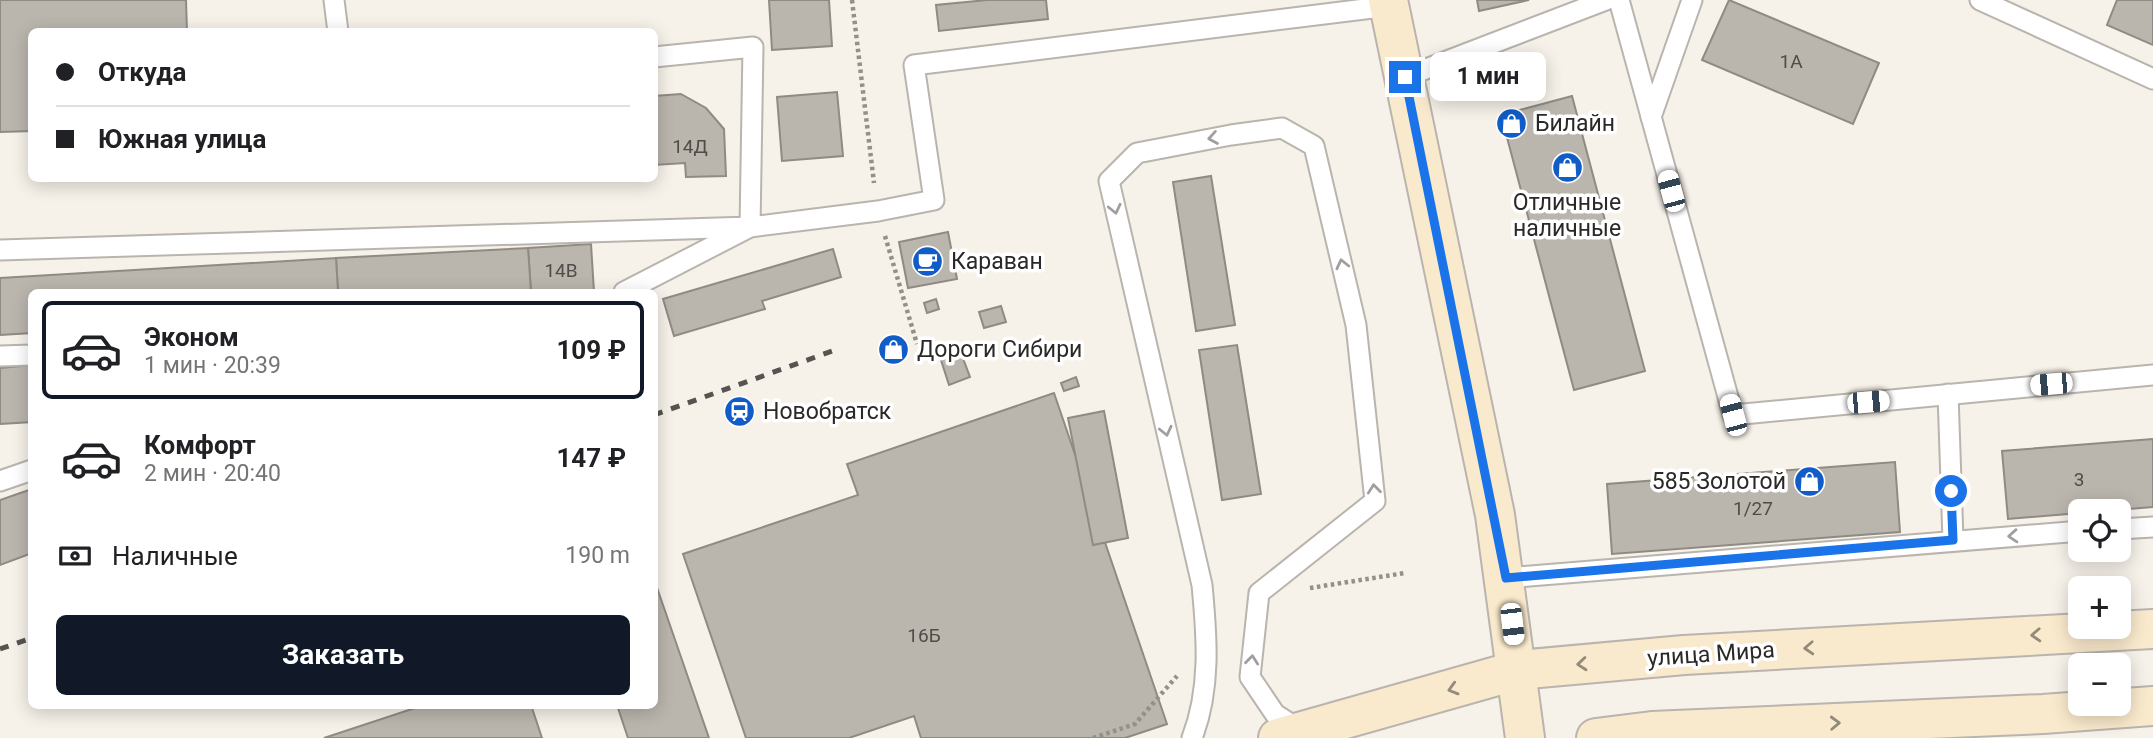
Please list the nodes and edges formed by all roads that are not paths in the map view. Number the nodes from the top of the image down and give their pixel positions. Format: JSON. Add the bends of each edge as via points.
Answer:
{"nodes":[{"id":1,"x":334,"y":0,"type":"edge"},
{"id":2,"x":1606,"y":0,"type":"edge"},
{"id":3,"x":1619,"y":0,"type":"edge"},
{"id":4,"x":1692,"y":0,"type":"edge"},
{"id":5,"x":1979,"y":0,"type":"edge"},
{"id":6,"x":1388,"y":3,"type":"edge"},
{"id":7,"x":338,"y":28,"type":"edge"},
{"id":8,"x":658,"y":57,"type":"edge"},
{"id":9,"x":1405,"y":77,"type":"junction"},
{"id":10,"x":2153,"y":79,"type":"edge"},
{"id":11,"x":1651,"y":117,"type":"junction"},
{"id":12,"x":750,"y":227,"type":"junction"},
{"id":13,"x":0,"y":250,"type":"edge"},
{"id":14,"x":630,"y":289,"type":"edge"},
{"id":15,"x":28,"y":355,"type":"edge"},
{"id":16,"x":0,"y":356,"type":"edge"},
{"id":17,"x":2153,"y":374,"type":"edge"},
{"id":18,"x":1948,"y":394,"type":"junction"},
{"id":19,"x":28,"y":471,"type":"edge"},
{"id":20,"x":0,"y":481,"type":"edge"},
{"id":21,"x":2153,"y":527,"type":"edge"},
{"id":22,"x":2131,"y":528,"type":"edge"},
{"id":23,"x":2068,"y":532,"type":"edge"},
{"id":24,"x":1953,"y":540,"type":"junction"},
{"id":25,"x":1506,"y":578,"type":"junction"},
{"id":26,"x":2153,"y":629,"type":"edge"},
{"id":27,"x":1518,"y":670,"type":"junction"},
{"id":28,"x":2153,"y":706,"type":"edge"},
{"id":29,"x":1289,"y":734,"type":"edge"},
{"id":30,"x":1192,"y":738,"type":"edge"},
{"id":31,"x":1525,"y":738,"type":"edge"},
{"id":32,"x":1596,"y":738,"type":"edge"}],
"edges":[{"from":1,"to":7,"type":"lane"},
{"from":2,"to":9,"type":"lane"},
{"from":3,"to":11,"type":"lane"},
{"from":4,"to":11,"type":"lane"},
{"from":5,"to":10,"type":"lane"},
{"from":6,"to":9,"type":"street"},
{"from":6,"to":12,"type":"lane","via":[[914,65],[934,200]]},
{"from":8,"to":12,"type":"lane","via":[[753,47]]},
{"from":9,"to":25,"type":"street"},
{"from":11,"to":18,"type":"lane","via":[[1733,415]]},
{"from":12,"to":13,"type":"lane"},
{"from":12,"to":14,"type":"lane"},
{"from":15,"to":16,"type":"lane"},
{"from":17,"to":18,"type":"lane"},
{"from":18,"to":24,"type":"lane"},
{"from":19,"to":20,"type":"lane"},
{"from":21,"to":22,"type":"lane"},
{"from":23,"to":24,"type":"lane","one_way":true},
{"from":24,"to":25,"type":"lane"},
{"from":25,"to":27,"type":"street"},
{"from":26,"to":27,"type":"street","name":"улица Мира","one_way":true,"via":[[1684,655]]},
{"from":27,"to":29,"type":"street","name":"улица Мира","one_way":true},
{"from":27,"to":31,"type":"street"},
{"from":32,"to":28,"type":"street","one_way":true,"via":[[1652,731]]},
{"from":29,"to":30,"type":"lane","one_way":true,"via":[[1251,677],[1259,593],[1375,501],[1356,326],[1314,146],[1282,128],[1138,153],[1109,181],[1202,586],[1206,653],[1202,711]]}]}
